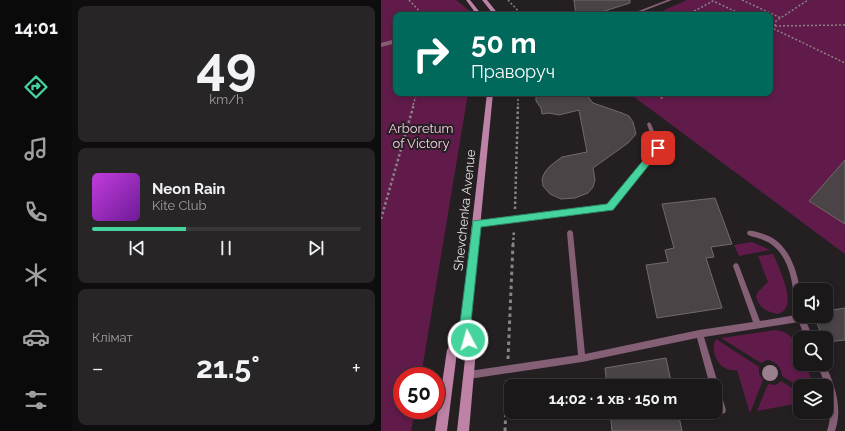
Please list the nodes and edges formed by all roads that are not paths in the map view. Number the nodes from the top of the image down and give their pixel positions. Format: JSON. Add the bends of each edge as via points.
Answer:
{"nodes":[{"id":1,"x":469,"y":0,"type":"edge"},
{"id":2,"x":484,"y":0,"type":"edge"},
{"id":3,"x":670,"y":0,"type":"edge"},
{"id":4,"x":478,"y":12,"type":"edge"},
{"id":5,"x":494,"y":12,"type":"edge"},
{"id":6,"x":638,"y":12,"type":"edge"},
{"id":7,"x":393,"y":36,"type":"edge"},
{"id":8,"x":381,"y":39,"type":"edge"},
{"id":9,"x":393,"y":42,"type":"edge"},
{"id":10,"x":381,"y":45,"type":"edge"},
{"id":11,"x":490,"y":96,"type":"edge"},
{"id":12,"x":649,"y":124,"type":"dead end"},
{"id":13,"x":477,"y":224,"type":"junction"},
{"id":14,"x":570,"y":233,"type":"dead end"},
{"id":15,"x":750,"y":233,"type":"dead end"},
{"id":16,"x":736,"y":266,"type":"dead end"},
{"id":17,"x":794,"y":283,"type":"edge"},
{"id":18,"x":793,"y":318,"type":"edge"},
{"id":19,"x":758,"y":325,"type":"junction"},
{"id":20,"x":465,"y":331,"type":"junction"},
{"id":21,"x":699,"y":334,"type":"junction"},
{"id":22,"x":582,"y":358,"type":"junction"},
{"id":23,"x":824,"y":371,"type":"edge"},
{"id":24,"x":469,"y":375,"type":"junction"},
{"id":25,"x":713,"y":379,"type":"edge"},
{"id":26,"x":441,"y":431,"type":"edge"},
{"id":27,"x":463,"y":431,"type":"edge"},
{"id":28,"x":831,"y":431,"type":"edge"}],
"edges":[{"from":1,"to":4,"type":"main road"},
{"from":2,"to":5,"type":"main road"},
{"from":3,"to":6,"type":"lane"},
{"from":7,"to":8,"type":"street"},
{"from":9,"to":10,"type":"street"},
{"from":11,"to":13,"type":"main road","name":"Shevchenka Avenue"},
{"from":12,"to":13,"type":"lane","via":[[658,148],[610,207]]},
{"from":13,"to":20,"type":"main road","name":"Shevchenka Avenue"},
{"from":14,"to":22,"type":"lane"},
{"from":15,"to":17,"type":"lane","via":[[773,241],[781,249],[791,270]]},
{"from":16,"to":19,"type":"lane"},
{"from":18,"to":19,"type":"lane"},
{"from":19,"to":21,"type":"lane"},
{"from":20,"to":24,"type":"main road","name":"Shevchenka Avenue","via":[[471,350]]},
{"from":20,"to":26,"type":"main road","name":"Shevchenka Avenue","via":[[452,350]]},
{"from":21,"to":22,"type":"lane"},
{"from":21,"to":25,"type":"lane"},
{"from":22,"to":24,"type":"lane"},
{"from":23,"to":28,"type":"lane","via":[[835,409]]},
{"from":24,"to":27,"type":"main road","name":"Shevchenka Avenue"}]}
